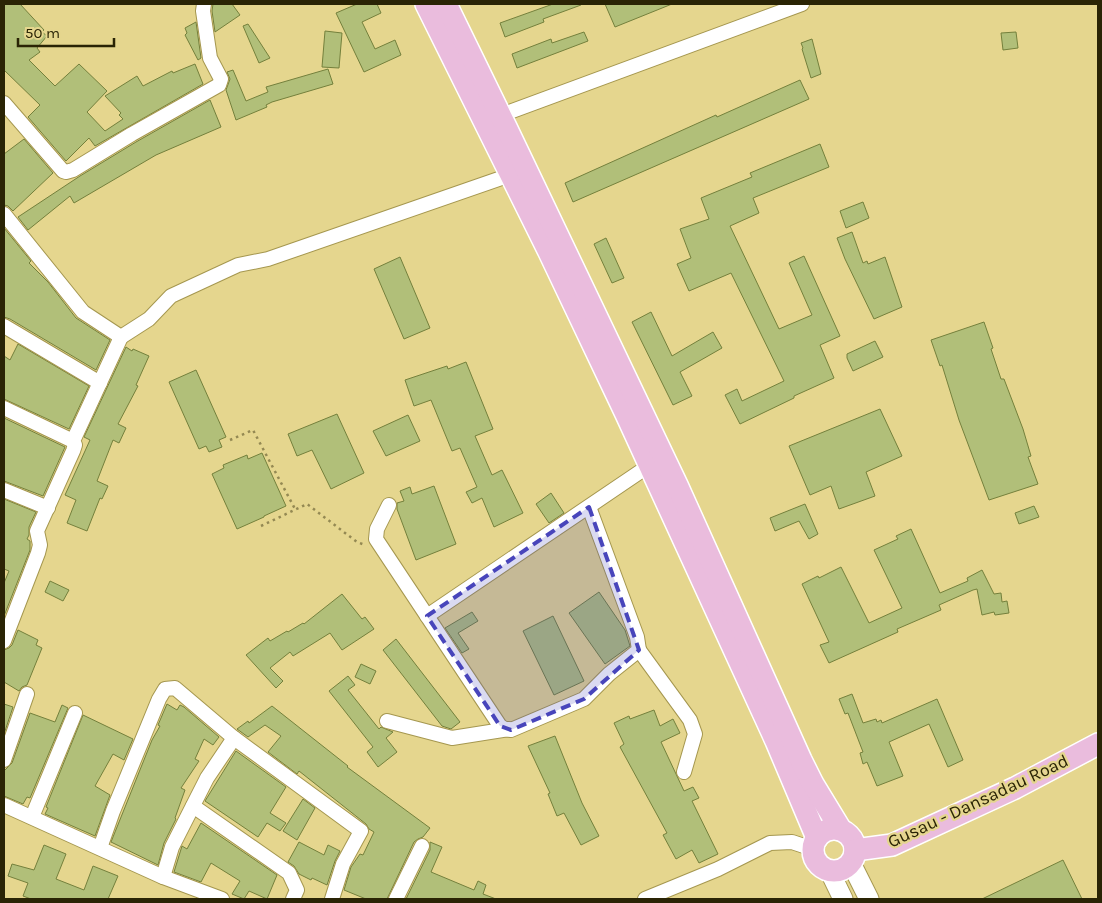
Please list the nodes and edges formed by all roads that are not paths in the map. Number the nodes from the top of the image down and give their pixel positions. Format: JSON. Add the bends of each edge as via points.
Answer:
{"nodes":[{"id":1,"x":204,"y":4,"type":"edge"},
{"id":2,"x":426,"y":4,"type":"edge"},
{"id":3,"x":446,"y":4,"type":"edge"},
{"id":4,"x":802,"y":4,"type":"edge"},
{"id":5,"x":4,"y":103,"type":"edge"},
{"id":6,"x":501,"y":115,"type":"junction"},
{"id":7,"x":510,"y":175,"type":"junction"},
{"id":8,"x":4,"y":214,"type":"edge"},
{"id":9,"x":4,"y":326,"type":"edge"},
{"id":10,"x":121,"y":337,"type":"junction"},
{"id":11,"x":100,"y":383,"type":"junction"},
{"id":12,"x":4,"y":408,"type":"edge"},
{"id":13,"x":73,"y":441,"type":"junction"},
{"id":14,"x":650,"y":465,"type":"junction"},
{"id":15,"x":4,"y":490,"type":"edge"},
{"id":16,"x":389,"y":505,"type":"dead end"},
{"id":17,"x":589,"y":507,"type":"junction"},
{"id":18,"x":48,"y":508,"type":"junction"},
{"id":19,"x":428,"y":616,"type":"junction"},
{"id":20,"x":4,"y":641,"type":"edge"},
{"id":21,"x":638,"y":650,"type":"junction"},
{"id":22,"x":27,"y":694,"type":"dead end"},
{"id":23,"x":74,"y":714,"type":"dead end"},
{"id":24,"x":387,"y":721,"type":"dead end"},
{"id":25,"x":509,"y":730,"type":"junction"},
{"id":26,"x":234,"y":738,"type":"junction"},
{"id":27,"x":1098,"y":744,"type":"edge"},
{"id":28,"x":4,"y":760,"type":"edge"},
{"id":29,"x":684,"y":772,"type":"dead end"},
{"id":30,"x":4,"y":805,"type":"edge"},
{"id":31,"x":193,"y":806,"type":"junction"},
{"id":32,"x":32,"y":817,"type":"junction"},
{"id":33,"x":841,"y":830,"type":"junction"},
{"id":34,"x":815,"y":843,"type":"junction"},
{"id":35,"x":422,"y":846,"type":"dead end"},
{"id":36,"x":100,"y":848,"type":"junction"},
{"id":37,"x":853,"y":856,"type":"junction"},
{"id":38,"x":829,"y":870,"type":"junction"},
{"id":39,"x":163,"y":876,"type":"junction"},
{"id":40,"x":193,"y":894,"type":"edge"},
{"id":41,"x":222,"y":899,"type":"edge"},
{"id":42,"x":293,"y":899,"type":"edge"},
{"id":43,"x":332,"y":899,"type":"edge"},
{"id":44,"x":396,"y":899,"type":"edge"},
{"id":45,"x":645,"y":899,"type":"edge"},
{"id":46,"x":843,"y":899,"type":"edge"},
{"id":47,"x":868,"y":899,"type":"edge"}],
"edges":[{"from":1,"to":5,"type":"street","via":[[210,58],[221,79],[219,85],[73,170],[63,171]]},
{"from":2,"to":7,"type":"main road"},
{"from":3,"to":6,"type":"main road"},
{"from":4,"to":6,"type":"street"},
{"from":6,"to":33,"type":"main road","via":[[677,485],[801,760]]},
{"from":7,"to":10,"type":"street","via":[[268,259],[238,265],[171,296],[149,318]]},
{"from":7,"to":14,"type":"main road"},
{"from":8,"to":10,"type":"street","via":[[83,312]]},
{"from":9,"to":11,"type":"street"},
{"from":10,"to":11,"type":"street"},
{"from":11,"to":13,"type":"street"},
{"from":12,"to":13,"type":"street"},
{"from":13,"to":18,"type":"street","via":[[73,451]]},
{"from":14,"to":17,"type":"street"},
{"from":14,"to":34,"type":"main road","via":[[776,741]]},
{"from":15,"to":18,"type":"street"},
{"from":16,"to":19,"type":"street","via":[[376,528],[376,539]]},
{"from":17,"to":19,"type":"street"},
{"from":17,"to":21,"type":"street","via":[[637,637]]},
{"from":18,"to":20,"type":"street","via":[[37,531],[38,553]]},
{"from":19,"to":25,"type":"street","via":[[500,726]]},
{"from":21,"to":25,"type":"street","via":[[584,699]]},
{"from":21,"to":29,"type":"street","via":[[690,720],[694,734]]},
{"from":22,"to":28,"type":"street"},
{"from":23,"to":32,"type":"street"},
{"from":24,"to":25,"type":"street","via":[[452,738]]},
{"from":26,"to":31,"type":"street"},
{"from":26,"to":36,"type":"street","via":[[175,688],[165,689]]},
{"from":26,"to":43,"type":"street","via":[[361,831],[343,864]]},
{"from":27,"to":37,"type":"main road","name":"Gusau - Dansadau Road","via":[[1015,788],[892,845]]},
{"from":30,"to":32,"type":"street"},
{"from":31,"to":39,"type":"street","via":[[172,847]]},
{"from":31,"to":42,"type":"street","via":[[289,873],[297,890]]},
{"from":32,"to":36,"type":"street"},
{"from":33,"to":34,"type":"main road","via":[[827,830]]},
{"from":33,"to":37,"type":"main road","via":[[850,837]]},
{"from":34,"to":38,"type":"main road","via":[[815,860]]},
{"from":34,"to":45,"type":"street","via":[[770,842],[718,869]]},
{"from":35,"to":44,"type":"street"},
{"from":36,"to":39,"type":"street"},
{"from":37,"to":38,"type":"main road","via":[[841,870]]},
{"from":37,"to":47,"type":"main road"},
{"from":38,"to":46,"type":"main road"},
{"from":39,"to":40,"type":"street"},
{"from":40,"to":41,"type":"street"}]}
